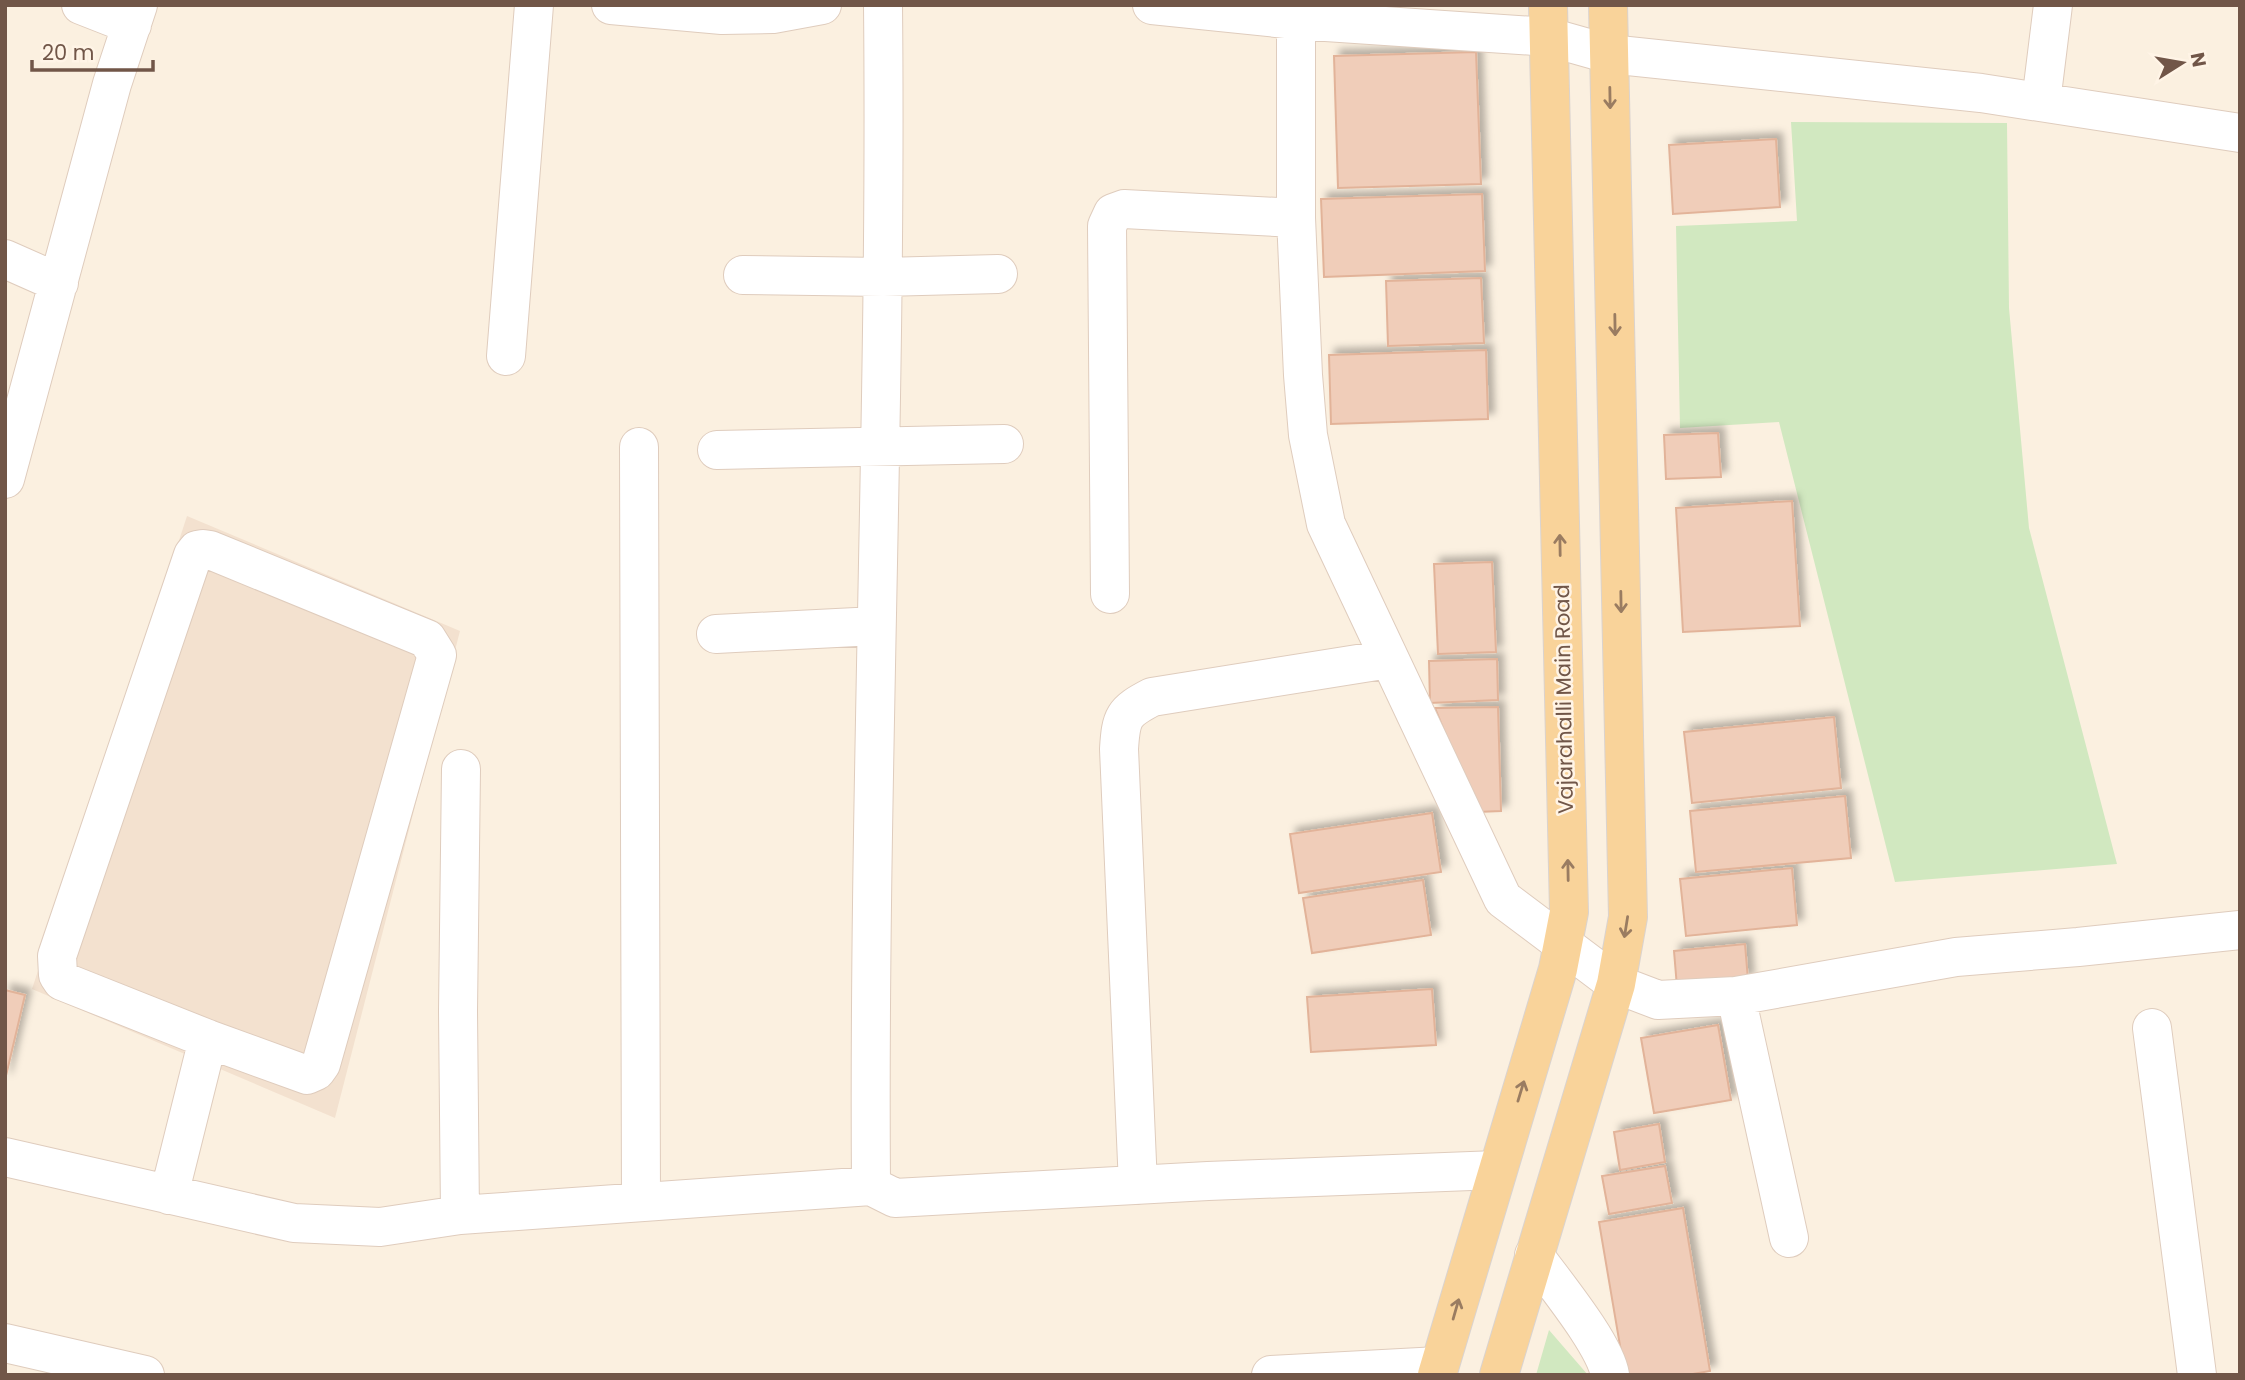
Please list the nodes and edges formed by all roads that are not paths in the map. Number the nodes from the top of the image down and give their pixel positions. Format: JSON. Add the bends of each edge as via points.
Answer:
{"nodes":[{"id":1,"x":81,"y":5,"type":"edge"},
{"id":2,"x":534,"y":5,"type":"edge"},
{"id":3,"x":611,"y":5,"type":"edge"},
{"id":4,"x":822,"y":5,"type":"edge"},
{"id":5,"x":883,"y":5,"type":"edge"},
{"id":6,"x":1152,"y":5,"type":"edge"},
{"id":7,"x":1608,"y":5,"type":"edge"},
{"id":8,"x":2053,"y":5,"type":"edge"},
{"id":9,"x":722,"y":10,"type":"edge"},
{"id":10,"x":1275,"y":14,"type":"edge"},
{"id":11,"x":135,"y":15,"type":"edge"},
{"id":12,"x":1548,"y":21,"type":"edge"},
{"id":13,"x":1609,"y":54,"type":"junction"},
{"id":14,"x":2041,"y":102,"type":"junction"},
{"id":15,"x":2240,"y":134,"type":"edge"},
{"id":16,"x":1296,"y":218,"type":"junction"},
{"id":17,"x":5,"y":259,"type":"edge"},
{"id":18,"x":998,"y":274,"type":"dead end"},
{"id":19,"x":743,"y":275,"type":"dead end"},
{"id":20,"x":883,"y":277,"type":"junction"},
{"id":21,"x":59,"y":283,"type":"junction"},
{"id":22,"x":506,"y":356,"type":"dead end"},
{"id":23,"x":11,"y":431,"type":"edge"},
{"id":24,"x":1004,"y":444,"type":"dead end"},
{"id":25,"x":880,"y":445,"type":"junction"},
{"id":26,"x":639,"y":447,"type":"dead end"},
{"id":27,"x":716,"y":450,"type":"dead end"},
{"id":28,"x":5,"y":479,"type":"edge"},
{"id":29,"x":1110,"y":594,"type":"dead end"},
{"id":30,"x":876,"y":626,"type":"junction"},
{"id":31,"x":716,"y":634,"type":"dead end"},
{"id":32,"x":1389,"y":659,"type":"junction"},
{"id":33,"x":461,"y":769,"type":"dead end"},
{"id":34,"x":2240,"y":930,"type":"edge"},
{"id":35,"x":1563,"y":943,"type":"junction"},
{"id":36,"x":1616,"y":984,"type":"junction"},
{"id":37,"x":1736,"y":996,"type":"junction"},
{"id":38,"x":2152,"y":1028,"type":"dead end"},
{"id":39,"x":208,"y":1039,"type":"junction"},
{"id":40,"x":5,"y":1157,"type":"edge"},
{"id":41,"x":1497,"y":1170,"type":"junction"},
{"id":42,"x":1138,"y":1185,"type":"junction"},
{"id":43,"x":871,"y":1186,"type":"junction"},
{"id":44,"x":169,"y":1195,"type":"junction"},
{"id":45,"x":641,"y":1202,"type":"junction"},
{"id":46,"x":460,"y":1215,"type":"junction"},
{"id":47,"x":1789,"y":1238,"type":"dead end"},
{"id":48,"x":1534,"y":1255,"type":"junction"},
{"id":49,"x":5,"y":1343,"type":"edge"},
{"id":50,"x":1438,"y":1370,"type":"edge"},
{"id":51,"x":145,"y":1375,"type":"edge"},
{"id":52,"x":1270,"y":1375,"type":"edge"},
{"id":53,"x":1499,"y":1375,"type":"edge"},
{"id":54,"x":1610,"y":1375,"type":"edge"},
{"id":55,"x":2197,"y":1375,"type":"edge"}],
"edges":[{"from":1,"to":11,"type":"street"},
{"from":2,"to":22,"type":"street"},
{"from":3,"to":9,"type":"street"},
{"from":4,"to":9,"type":"street","via":[[773,14]]},
{"from":5,"to":20,"type":"street"},
{"from":6,"to":10,"type":"street"},
{"from":7,"to":13,"type":"main road"},
{"from":8,"to":14,"type":"street"},
{"from":10,"to":12,"type":"street"},
{"from":10,"to":16,"type":"street"},
{"from":11,"to":21,"type":"street"},
{"from":12,"to":13,"type":"street"},
{"from":35,"to":12,"type":"main road","name":"Vajarahalli Main Road","one_way":true,"via":[[1569,912]]},
{"from":13,"to":14,"type":"street"},
{"from":13,"to":36,"type":"main road","one_way":true,"via":[[1629,918]]},
{"from":14,"to":15,"type":"street"},
{"from":16,"to":29,"type":"street","via":[[1124,209],[1113,213],[1107,226]]},
{"from":16,"to":32,"type":"street","via":[[1303,375],[1317,484],[1326,524]]},
{"from":17,"to":21,"type":"street"},
{"from":18,"to":20,"type":"street"},
{"from":19,"to":20,"type":"street"},
{"from":20,"to":25,"type":"street"},
{"from":21,"to":23,"type":"street"},
{"from":23,"to":28,"type":"street"},
{"from":24,"to":25,"type":"street"},
{"from":25,"to":27,"type":"street"},
{"from":25,"to":30,"type":"street"},
{"from":26,"to":45,"type":"street"},
{"from":30,"to":31,"type":"street"},
{"from":30,"to":43,"type":"street"},
{"from":32,"to":35,"type":"street","via":[[1503,899]]},
{"from":32,"to":42,"type":"street","via":[[1152,697],[1132,708],[1120,724]]},
{"from":33,"to":46,"type":"street"},
{"from":34,"to":37,"type":"street","via":[[1956,957]]},
{"from":35,"to":36,"type":"street"},
{"from":41,"to":35,"type":"main road","name":"Vajarahalli Main Road","one_way":true},
{"from":36,"to":37,"type":"street","via":[[1658,1000]]},
{"from":36,"to":48,"type":"main road"},
{"from":37,"to":47,"type":"street"},
{"from":38,"to":55,"type":"street"},
{"from":39,"to":39,"type":"street","via":[[307,1075],[321,1064],[437,655],[427,639],[203,549],[193,555],[56,964],[62,981]]},
{"from":39,"to":44,"type":"street"},
{"from":40,"to":44,"type":"street"},
{"from":41,"to":42,"type":"street"},
{"from":50,"to":41,"type":"main road","name":"Vajarahalli Main Road","one_way":true},
{"from":42,"to":43,"type":"street","via":[[895,1198]]},
{"from":43,"to":45,"type":"street"},
{"from":44,"to":46,"type":"street","via":[[294,1223],[380,1227]]},
{"from":45,"to":46,"type":"street"},
{"from":48,"to":53,"type":"main road"},
{"from":48,"to":54,"type":"street","via":[[1588,1330]]},
{"from":49,"to":51,"type":"street"},
{"from":50,"to":52,"type":"street"}]}
